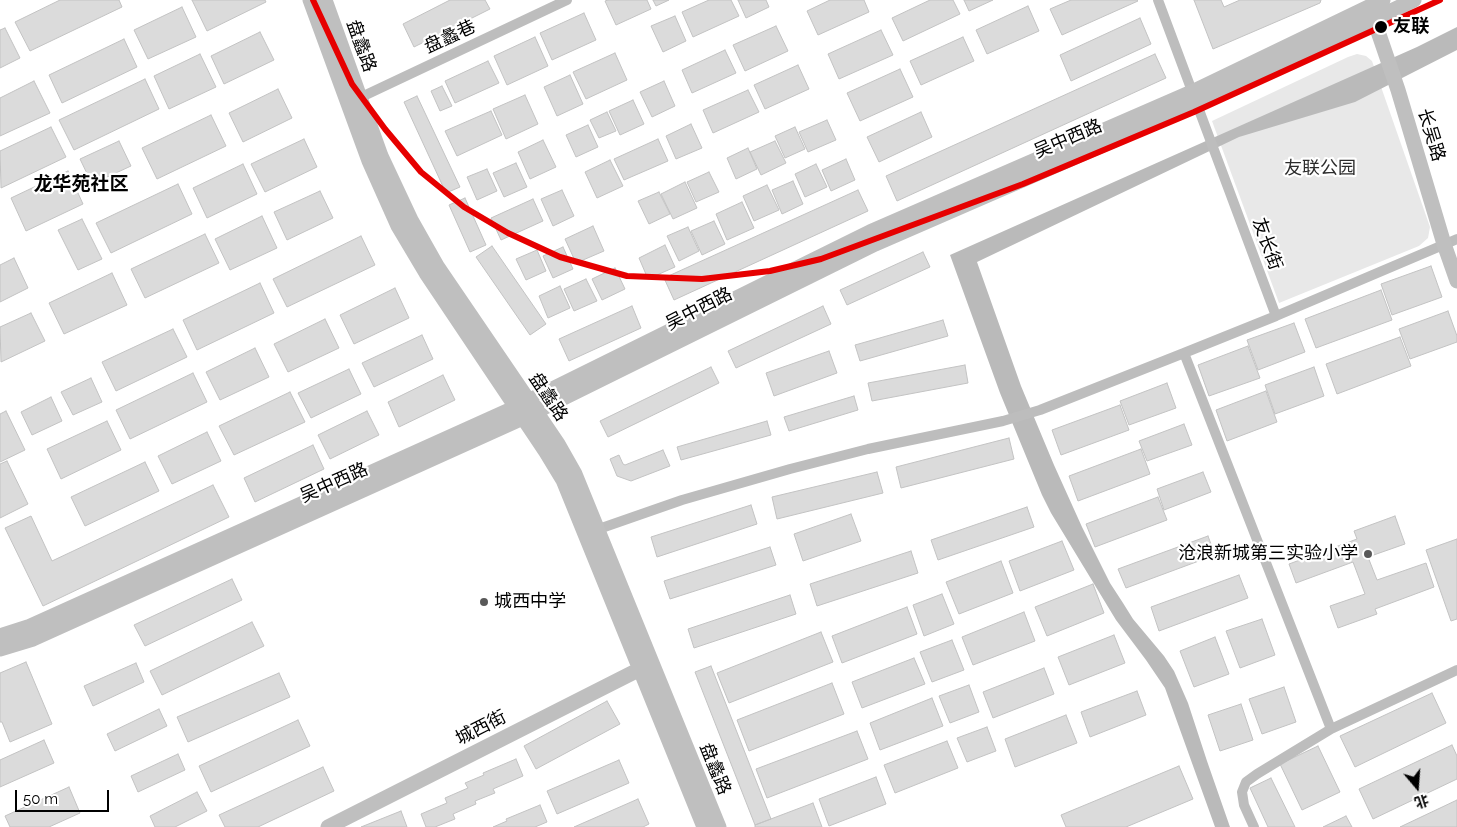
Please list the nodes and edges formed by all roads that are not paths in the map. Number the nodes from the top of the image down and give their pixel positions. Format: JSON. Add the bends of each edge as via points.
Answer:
{"nodes":[{"id":1,"x":310,"y":0,"type":"edge"},
{"id":2,"x":325,"y":0,"type":"edge"},
{"id":3,"x":567,"y":0,"type":"edge"},
{"id":4,"x":1158,"y":0,"type":"edge"},
{"id":5,"x":1414,"y":0,"type":"edge"},
{"id":6,"x":1373,"y":6,"type":"edge"},
{"id":7,"x":1194,"y":98,"type":"junction"},
{"id":8,"x":353,"y":100,"type":"junction"},
{"id":9,"x":1450,"y":241,"type":"edge"},
{"id":10,"x":1457,"y":281,"type":"edge"},
{"id":11,"x":1276,"y":316,"type":"junction"},
{"id":12,"x":1184,"y":353,"type":"junction"},
{"id":13,"x":526,"y":409,"type":"junction"},
{"id":14,"x":592,"y":532,"type":"junction"},
{"id":15,"x":0,"y":636,"type":"edge"},
{"id":16,"x":0,"y":649,"type":"edge"},
{"id":17,"x":645,"y":666,"type":"junction"},
{"id":18,"x":1457,"y":670,"type":"edge"},
{"id":19,"x":1331,"y":729,"type":"junction"},
{"id":20,"x":328,"y":827,"type":"edge"},
{"id":21,"x":704,"y":827,"type":"edge"},
{"id":22,"x":719,"y":827,"type":"edge"},
{"id":23,"x":1254,"y":827,"type":"edge"}],
"edges":[{"from":1,"to":8,"type":"main road","name":"盘蠡路"},
{"from":2,"to":8,"type":"main road","name":"盘蠡路"},
{"from":3,"to":8,"type":"street","name":"盘蠡巷"},
{"from":4,"to":7,"type":"street","name":"友长街"},
{"from":5,"to":6,"type":"main road","name":"吴中西路"},
{"from":6,"to":7,"type":"main road","name":"吴中西路"},
{"from":6,"to":9,"type":"main road","name":"长吴路","via":[[1381,41]]},
{"from":7,"to":11,"type":"street","name":"友长街"},
{"from":7,"to":13,"type":"main road","name":"吴中西路"},
{"from":8,"to":13,"type":"main road","name":"盘蠡路","via":[[369,161],[398,226],[426,273]]},
{"from":9,"to":10,"type":"main road","name":"长吴路"},
{"from":9,"to":11,"type":"street"},
{"from":11,"to":12,"type":"street"},
{"from":12,"to":14,"type":"street","via":[[1040,410],[790,469],[682,500]]},
{"from":12,"to":19,"type":"street"},
{"from":13,"to":14,"type":"main road","name":"盘蠡路","via":[[546,452]]},
{"from":13,"to":15,"type":"main road","name":"吴中西路","via":[[28,627]]},
{"from":13,"to":16,"type":"main road","name":"吴中西路","via":[[33,639]]},
{"from":14,"to":17,"type":"main road","name":"盘蠡路"},
{"from":17,"to":20,"type":"main road","name":"城西街"},
{"from":17,"to":21,"type":"main road","name":"盘蠡路"},
{"from":17,"to":22,"type":"main road","name":"盘蠡路"},
{"from":18,"to":19,"type":"street"},
{"from":19,"to":23,"type":"street","via":[[1246,782],[1242,792],[1244,804]]}]}
